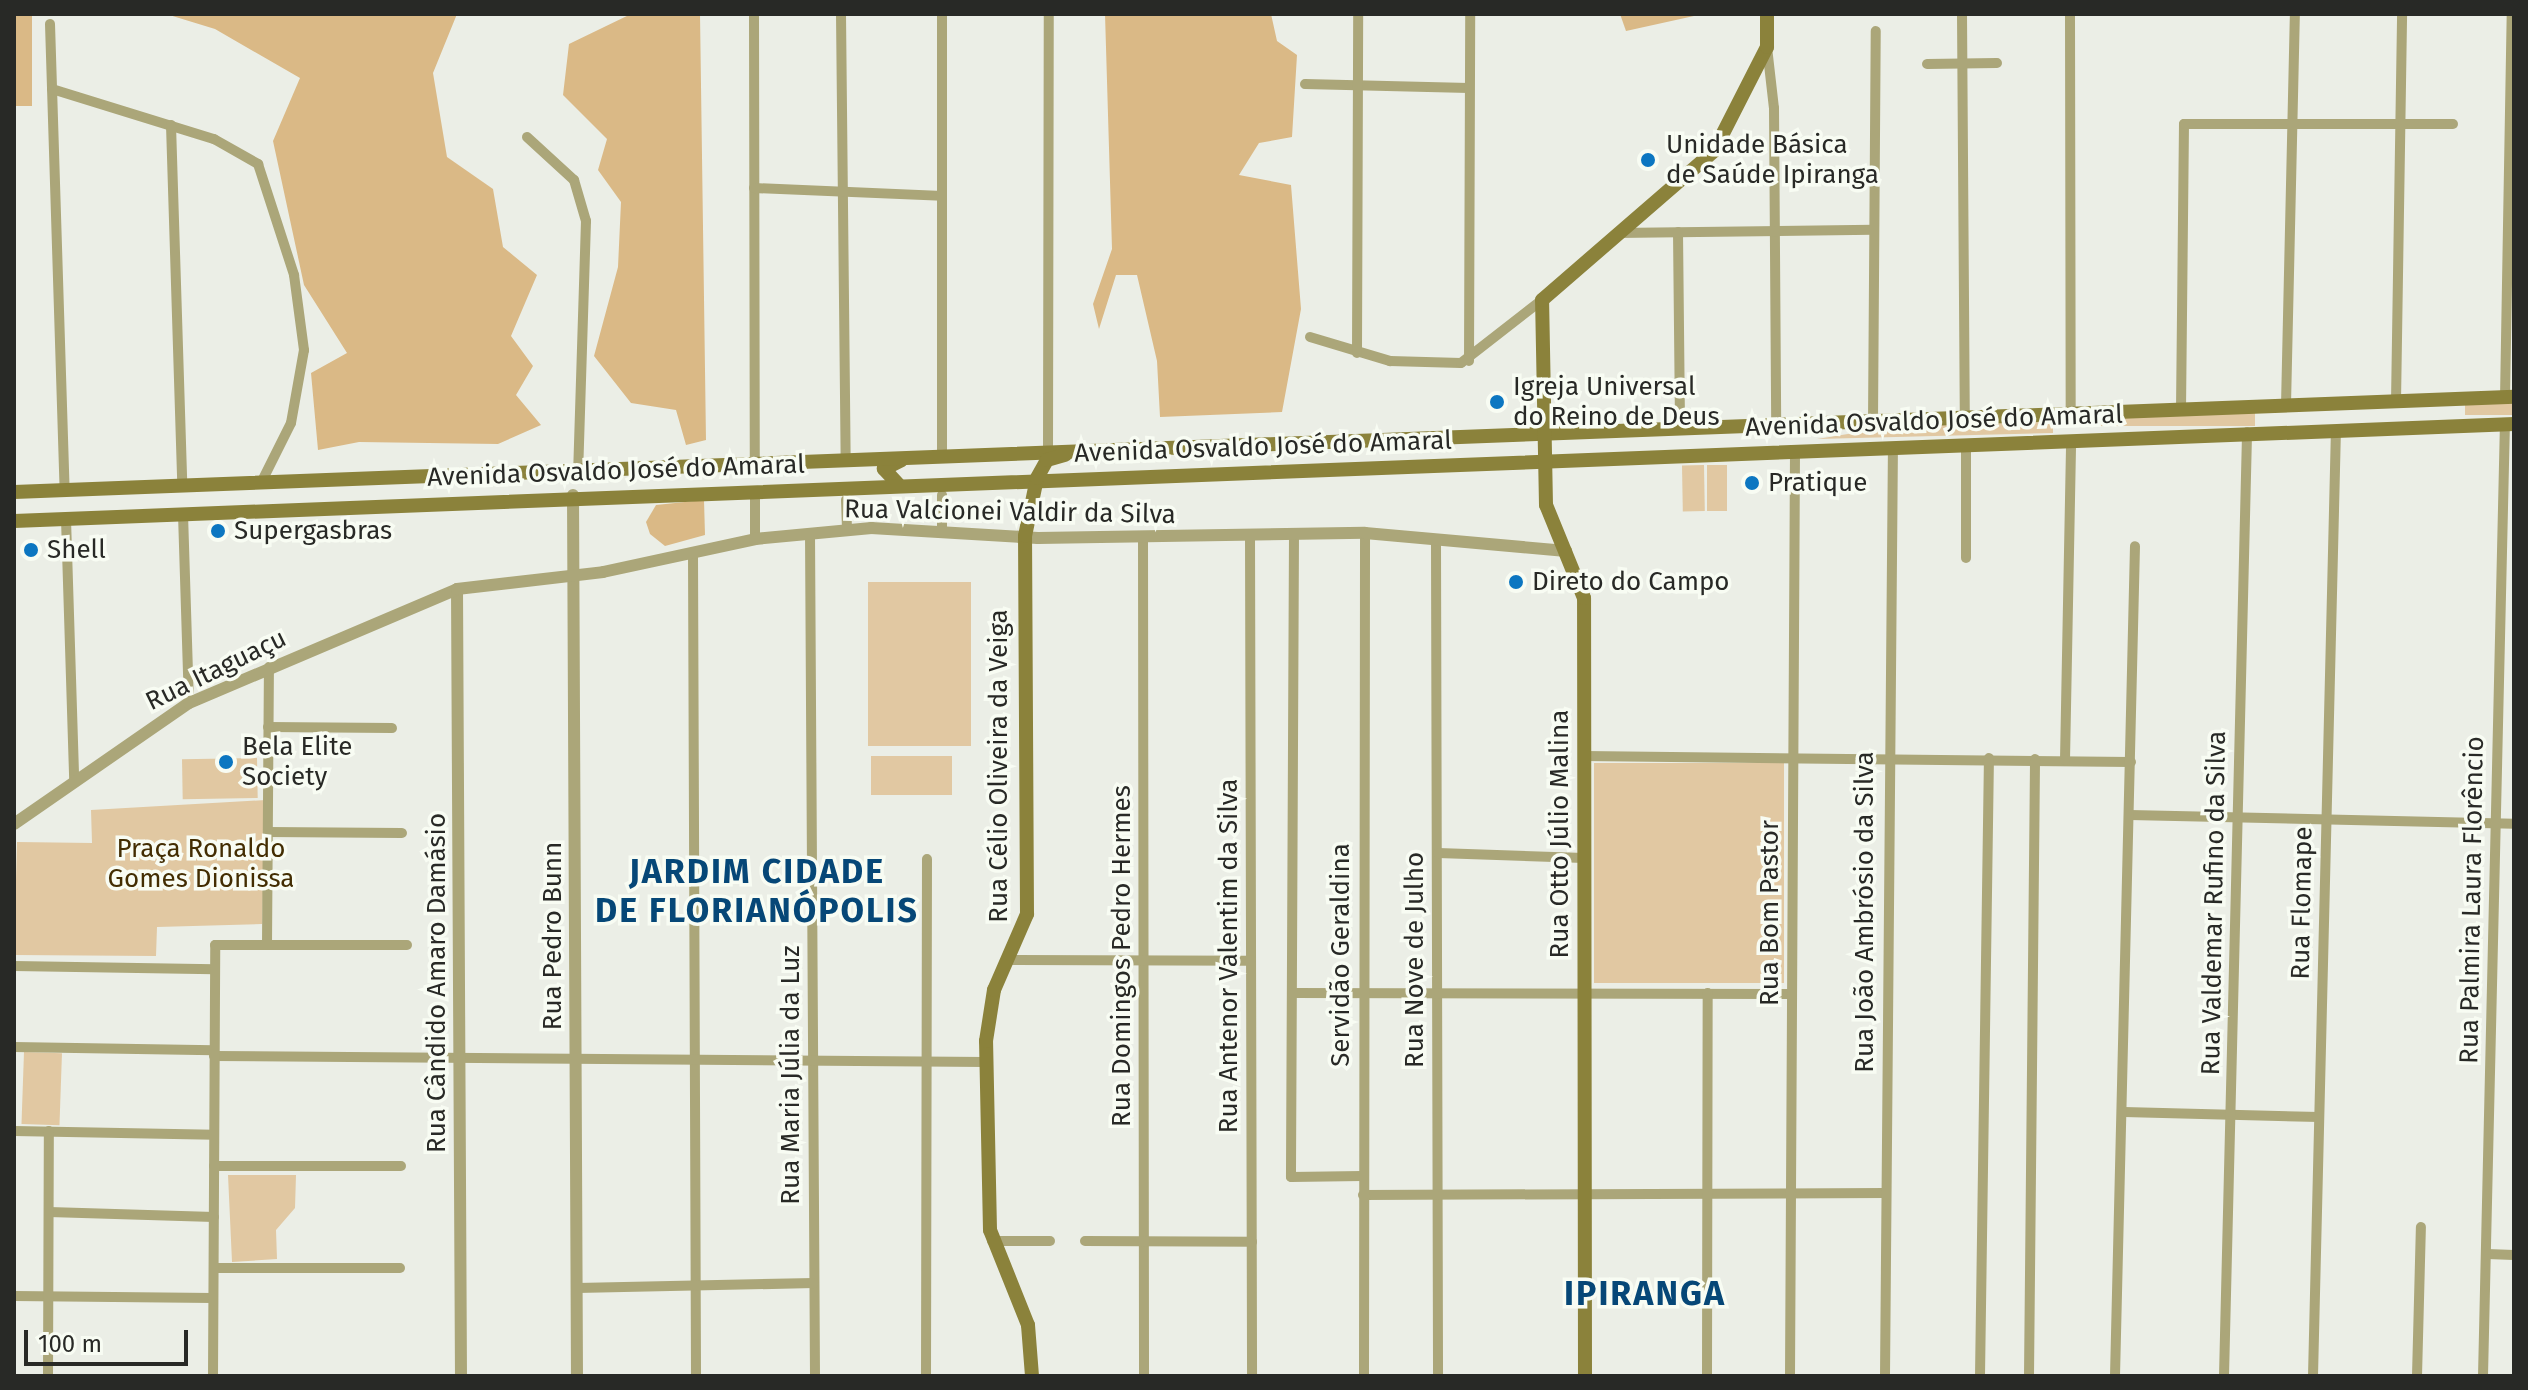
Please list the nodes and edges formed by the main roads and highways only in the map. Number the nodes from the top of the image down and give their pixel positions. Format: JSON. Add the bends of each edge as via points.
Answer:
{"nodes":[{"id":1,"x":1767,"y":14,"type":"edge"},
{"id":2,"x":2510,"y":397,"type":"edge"},
{"id":3,"x":2445,"y":400,"type":"junction"},
{"id":4,"x":1873,"y":422,"type":"junction"},
{"id":5,"x":2509,"y":424,"type":"edge"},
{"id":6,"x":2440,"y":427,"type":"junction"},
{"id":7,"x":1543,"y":433,"type":"junction"},
{"id":8,"x":1246,"y":445,"type":"junction"},
{"id":9,"x":1085,"y":450,"type":"junction"},
{"id":10,"x":942,"y":451,"type":"junction"},
{"id":11,"x":1795,"y":451,"type":"junction"},
{"id":12,"x":1544,"y":458,"type":"junction"},
{"id":13,"x":1192,"y":471,"type":"junction"},
{"id":14,"x":334,"y":477,"type":"junction"},
{"id":15,"x":1037,"y":478,"type":"junction"},
{"id":16,"x":898,"y":484,"type":"junction"},
{"id":17,"x":209,"y":485,"type":"junction"},
{"id":18,"x":14,"y":492,"type":"edge"},
{"id":19,"x":264,"y":506,"type":"junction"},
{"id":20,"x":149,"y":515,"type":"junction"},
{"id":21,"x":14,"y":521,"type":"edge"},
{"id":22,"x":1032,"y":1376,"type":"edge"},
{"id":23,"x":1585,"y":1376,"type":"edge"}],
"edges":[{"from":1,"to":7,"type":"main road","name":"Rua Otto Júlio Malina","via":[[1767,47],[1714,151],[1542,300]]},
{"from":2,"to":3,"type":"main road","name":"Avenida Osvaldo José do Amaral"},
{"from":3,"to":4,"type":"main road","name":"Avenida Osvaldo José do Amaral"},
{"from":3,"to":6,"type":"main road","via":[[2450,414]]},
{"from":4,"to":7,"type":"main road","name":"Avenida Osvaldo José do Amaral"},
{"from":4,"to":11,"type":"main road","via":[[1804,431]]},
{"from":5,"to":6,"type":"main road","name":"Avenida Osvaldo José do Amaral"},
{"from":6,"to":11,"type":"main road","name":"Avenida Osvaldo José do Amaral"},
{"from":7,"to":8,"type":"main road","name":"Avenida Osvaldo José do Amaral"},
{"from":7,"to":12,"type":"main road","name":"Rua Otto Júlio Malina"},
{"from":8,"to":9,"type":"main road","name":"Avenida Osvaldo José do Amaral"},
{"from":8,"to":13,"type":"main road","via":[[1252,461]]},
{"from":9,"to":10,"type":"main road","name":"Avenida Osvaldo José do Amaral"},
{"from":9,"to":15,"type":"main road","via":[[1051,457]]},
{"from":10,"to":14,"type":"main road","name":"Avenida Osvaldo José do Amaral"},
{"from":10,"to":16,"type":"main road","via":[[888,462],[884,475]]},
{"from":11,"to":12,"type":"main road","name":"Avenida Osvaldo José do Amaral"},
{"from":12,"to":13,"type":"main road","name":"Avenida Osvaldo José do Amaral"},
{"from":12,"to":23,"type":"main road","name":"Rua Otto Júlio Malina","via":[[1550,521],[1584,598]]},
{"from":13,"to":15,"type":"main road","name":"Avenida Osvaldo José do Amaral"},
{"from":14,"to":17,"type":"main road","name":"Avenida Osvaldo José do Amaral"},
{"from":14,"to":19,"type":"main road","via":[[341,491],[334,497]]},
{"from":15,"to":16,"type":"main road","name":"Avenida Osvaldo José do Amaral"},
{"from":15,"to":22,"type":"main road","name":"Rua Célio Oliveira da Veiga","via":[[1025,536],[1027,914],[994,990],[986,1062],[992,1241],[1028,1325]]},
{"from":16,"to":19,"type":"main road","name":"Avenida Osvaldo José do Amaral"},
{"from":17,"to":18,"type":"main road","name":"Avenida Osvaldo José do Amaral"},
{"from":17,"to":20,"type":"main road","via":[[152,492],[143,504]]},
{"from":19,"to":20,"type":"main road","name":"Avenida Osvaldo José do Amaral"},
{"from":20,"to":21,"type":"main road","name":"Avenida Osvaldo José do Amaral"}]}
